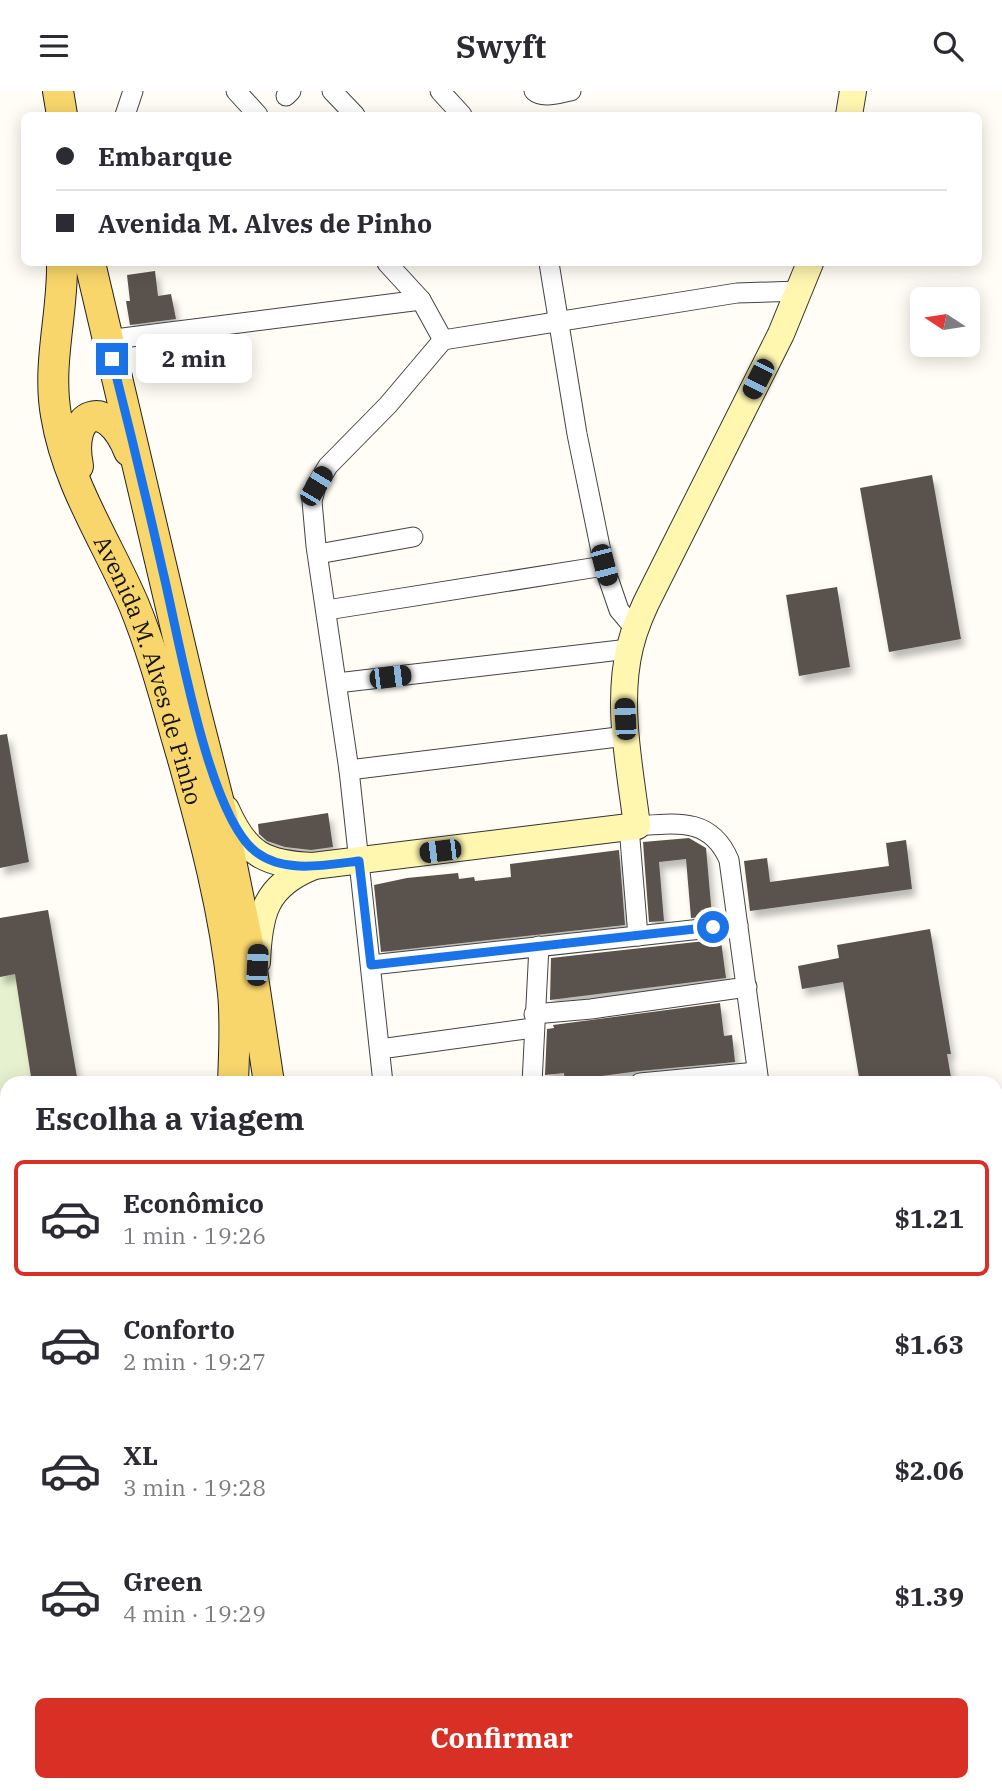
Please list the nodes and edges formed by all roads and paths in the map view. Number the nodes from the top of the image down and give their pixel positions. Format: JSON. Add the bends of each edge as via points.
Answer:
{"nodes":[{"id":1,"x":43,"y":91,"type":"edge"},
{"id":2,"x":58,"y":91,"type":"edge"},
{"id":3,"x":133,"y":91,"type":"edge"},
{"id":4,"x":236,"y":91,"type":"edge"},
{"id":5,"x":332,"y":91,"type":"edge"},
{"id":6,"x":440,"y":91,"type":"edge"},
{"id":7,"x":534,"y":91,"type":"edge"},
{"id":8,"x":570,"y":91,"type":"edge"},
{"id":9,"x":853,"y":91,"type":"edge"},
{"id":10,"x":46,"y":112,"type":"edge"},
{"id":11,"x":62,"y":112,"type":"edge"},
{"id":12,"x":126,"y":112,"type":"edge"},
{"id":13,"x":255,"y":112,"type":"edge"},
{"id":14,"x":352,"y":112,"type":"edge"},
{"id":15,"x":459,"y":112,"type":"edge"},
{"id":16,"x":850,"y":112,"type":"edge"},
{"id":17,"x":62,"y":266,"type":"edge"},
{"id":18,"x":91,"y":266,"type":"edge"},
{"id":19,"x":390,"y":266,"type":"edge"},
{"id":20,"x":549,"y":266,"type":"edge"},
{"id":21,"x":809,"y":266,"type":"edge"},
{"id":22,"x":799,"y":291,"type":"junction"},
{"id":23,"x":421,"y":300,"type":"junction"},
{"id":24,"x":557,"y":323,"type":"junction"},
{"id":25,"x":107,"y":340,"type":"junction"},
{"id":26,"x":443,"y":340,"type":"junction"},
{"id":27,"x":145,"y":498,"type":"junction"},
{"id":28,"x":90,"y":514,"type":"junction"},
{"id":29,"x":413,"y":537,"type":"dead end"},
{"id":30,"x":318,"y":554,"type":"junction"},
{"id":31,"x":604,"y":565,"type":"junction"},
{"id":32,"x":327,"y":610,"type":"junction"},
{"id":33,"x":632,"y":639,"type":"junction"},
{"id":34,"x":337,"y":683,"type":"junction"},
{"id":35,"x":626,"y":736,"type":"junction"},
{"id":36,"x":211,"y":768,"type":"junction"},
{"id":37,"x":349,"y":770,"type":"junction"},
{"id":38,"x":633,"y":827,"type":"junction"},
{"id":39,"x":359,"y":861,"type":"junction"},
{"id":40,"x":313,"y":866,"type":"junction"},
{"id":41,"x":738,"y":925,"type":"junction"},
{"id":42,"x":638,"y":936,"type":"junction"},
{"id":43,"x":539,"y":946,"type":"junction"},
{"id":44,"x":371,"y":965,"type":"junction"},
{"id":45,"x":747,"y":987,"type":"junction"},
{"id":46,"x":258,"y":1009,"type":"junction"},
{"id":47,"x":534,"y":1021,"type":"junction"},
{"id":48,"x":380,"y":1049,"type":"junction"},
{"id":49,"x":233,"y":1076,"type":"edge"},
{"id":50,"x":268,"y":1076,"type":"edge"},
{"id":51,"x":382,"y":1076,"type":"edge"},
{"id":52,"x":532,"y":1076,"type":"edge"},
{"id":53,"x":758,"y":1076,"type":"edge"}],
"edges":[{"from":1,"to":10,"type":"main road"},
{"from":2,"to":11,"type":"main road"},
{"from":3,"to":12,"type":"street"},
{"from":4,"to":13,"type":"street"},
{"from":5,"to":14,"type":"street"},
{"from":6,"to":15,"type":"street"},
{"from":7,"to":8,"type":"street","via":[[548,95]]},
{"from":9,"to":16,"type":"street"},
{"from":17,"to":28,"type":"main road","name":"Avenida M. Alves de Pinho","via":[[53,375],[56,416]]},
{"from":18,"to":25,"type":"main road","name":"Avenida M. Alves de Pinho"},
{"from":19,"to":23,"type":"street"},
{"from":20,"to":24,"type":"street"},
{"from":21,"to":22,"type":"street"},
{"from":22,"to":24,"type":"street","via":[[726,294]]},
{"from":22,"to":33,"type":"street"},
{"from":23,"to":25,"type":"street"},
{"from":23,"to":26,"type":"street"},
{"from":24,"to":26,"type":"street"},
{"from":24,"to":31,"type":"street"},
{"from":25,"to":27,"type":"main road","name":"Avenida M. Alves de Pinho"},
{"from":26,"to":30,"type":"street","via":[[328,466],[316,486],[312,501]]},
{"from":27,"to":28,"type":"main road","via":[[118,428],[106,419],[89,418],[78,431],[76,456]]},
{"from":27,"to":36,"type":"main road","name":"Avenida M. Alves de Pinho"},
{"from":28,"to":49,"type":"main road","name":"Avenida M. Alves de Pinho","via":[[134,605],[159,677],[213,877],[233,994]]},
{"from":29,"to":30,"type":"street"},
{"from":30,"to":32,"type":"street"},
{"from":31,"to":32,"type":"street"},
{"from":31,"to":33,"type":"street"},
{"from":32,"to":34,"type":"street"},
{"from":33,"to":34,"type":"street"},
{"from":33,"to":35,"type":"street","via":[[624,702]]},
{"from":34,"to":37,"type":"street"},
{"from":35,"to":37,"type":"street"},
{"from":35,"to":38,"type":"street"},
{"from":36,"to":40,"type":"street","via":[[240,838],[267,860]]},
{"from":36,"to":46,"type":"main road","name":"Avenida M. Alves de Pinho"},
{"from":37,"to":39,"type":"street"},
{"from":38,"to":39,"type":"street"},
{"from":38,"to":41,"type":"street","via":[[695,826],[716,839],[729,860]]},
{"from":38,"to":42,"type":"street"},
{"from":39,"to":40,"type":"street"},
{"from":39,"to":44,"type":"street"},
{"from":40,"to":46,"type":"street","via":[[294,874],[266,903],[258,943]]},
{"from":41,"to":42,"type":"street"},
{"from":41,"to":45,"type":"street"},
{"from":42,"to":43,"type":"street"},
{"from":43,"to":44,"type":"street"},
{"from":43,"to":47,"type":"street"},
{"from":44,"to":48,"type":"street"},
{"from":45,"to":47,"type":"street"},
{"from":45,"to":53,"type":"street"},
{"from":46,"to":50,"type":"main road","name":"Avenida M. Alves de Pinho"},
{"from":47,"to":48,"type":"street"},
{"from":47,"to":52,"type":"street"},
{"from":48,"to":51,"type":"street"}]}
